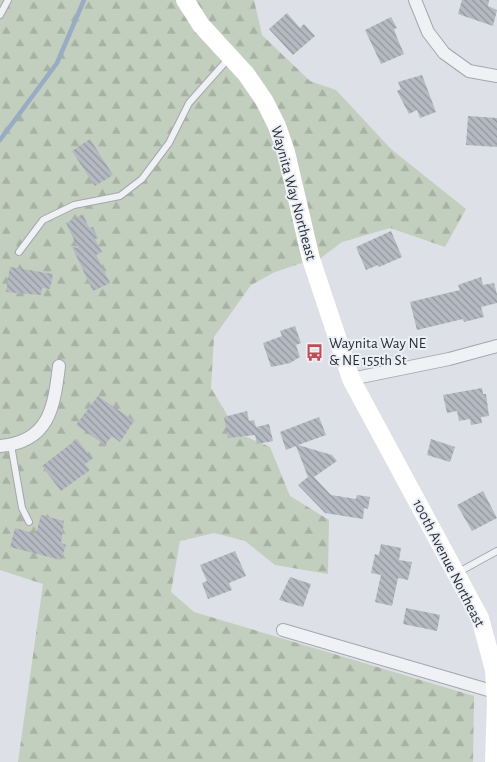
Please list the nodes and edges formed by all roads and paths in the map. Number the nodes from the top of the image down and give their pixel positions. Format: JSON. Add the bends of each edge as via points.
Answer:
{"nodes":[{"id":1,"x":8,"y":0,"type":"edge"},
{"id":2,"x":185,"y":0,"type":"edge"},
{"id":3,"x":416,"y":0,"type":"edge"},
{"id":4,"x":0,"y":15,"type":"edge"},
{"id":5,"x":231,"y":56,"type":"junction"},
{"id":6,"x":497,"y":76,"type":"edge"},
{"id":7,"x":19,"y":252,"type":"dead end"},
{"id":8,"x":497,"y":346,"type":"edge"},
{"id":9,"x":59,"y":366,"type":"dead end"},
{"id":10,"x":351,"y":379,"type":"junction"},
{"id":11,"x":6,"y":445,"type":"edge"},
{"id":12,"x":29,"y":522,"type":"dead end"},
{"id":13,"x":497,"y":551,"type":"edge"},
{"id":14,"x":456,"y":573,"type":"junction"},
{"id":15,"x":283,"y":630,"type":"dead end"},
{"id":16,"x":496,"y":692,"type":"edge"},
{"id":17,"x":494,"y":762,"type":"edge"}],
"edges":[{"from":1,"to":4,"type":"lane"},
{"from":2,"to":5,"type":"main road","name":"Waynita Way Northeast","via":[[201,25]]},
{"from":3,"to":6,"type":"street","via":[[428,32],[444,53],[469,70]]},
{"from":5,"to":7,"type":"lane","via":[[189,103],[169,142],[142,179],[120,196],[74,205],[43,220]]},
{"from":5,"to":10,"type":"main road","name":"Waynita Way Northeast","via":[[264,100],[277,126],[311,260]]},
{"from":8,"to":10,"type":"street"},
{"from":9,"to":11,"type":"street","via":[[56,396],[41,430],[29,439]]},
{"from":10,"to":14,"type":"main road","name":"100th Avenue Northeast"},
{"from":11,"to":12,"type":"lane","via":[[22,508]]},
{"from":13,"to":14,"type":"lane"},
{"from":14,"to":16,"type":"main road","name":"100th Avenue Northeast","via":[[480,618]]},
{"from":15,"to":16,"type":"street"},
{"from":16,"to":17,"type":"main road","name":"100th Avenue Northeast"}]}
